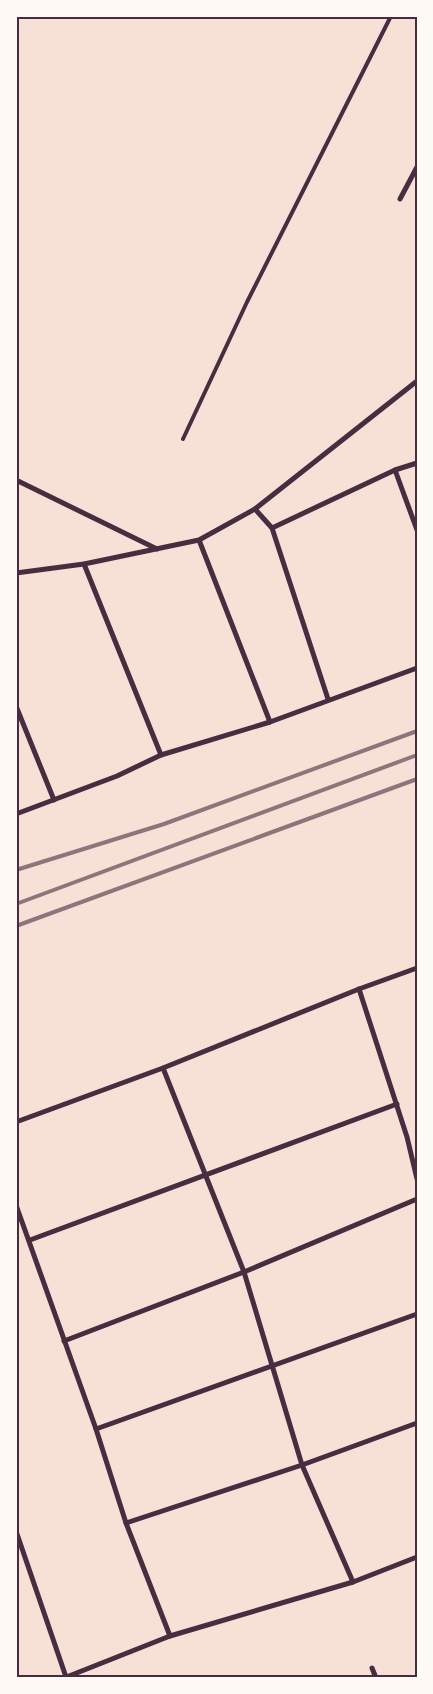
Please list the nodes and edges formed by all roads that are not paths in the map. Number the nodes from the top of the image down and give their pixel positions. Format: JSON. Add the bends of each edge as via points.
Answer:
{"nodes":[{"id":1,"x":390,"y":16,"type":"edge"},
{"id":2,"x":417,"y":167,"type":"edge"},
{"id":3,"x":400,"y":199,"type":"dead end"},
{"id":4,"x":417,"y":382,"type":"edge"},
{"id":5,"x":182,"y":440,"type":"dead end"},
{"id":6,"x":417,"y":463,"type":"edge"},
{"id":7,"x":395,"y":470,"type":"junction"},
{"id":8,"x":16,"y":480,"type":"edge"},
{"id":9,"x":255,"y":509,"type":"junction"},
{"id":10,"x":272,"y":528,"type":"junction"},
{"id":11,"x":417,"y":530,"type":"edge"},
{"id":12,"x":199,"y":540,"type":"junction"},
{"id":13,"x":157,"y":550,"type":"junction"},
{"id":14,"x":84,"y":564,"type":"junction"},
{"id":15,"x":16,"y":573,"type":"edge"},
{"id":16,"x":417,"y":668,"type":"edge"},
{"id":17,"x":328,"y":699,"type":"junction"},
{"id":18,"x":16,"y":706,"type":"edge"},
{"id":19,"x":270,"y":722,"type":"junction"},
{"id":20,"x":161,"y":756,"type":"junction"},
{"id":21,"x":54,"y":800,"type":"junction"},
{"id":22,"x":16,"y":814,"type":"edge"},
{"id":23,"x":417,"y":968,"type":"edge"},
{"id":24,"x":359,"y":989,"type":"junction"},
{"id":25,"x":162,"y":1068,"type":"junction"},
{"id":26,"x":397,"y":1104,"type":"junction"},
{"id":27,"x":16,"y":1122,"type":"edge"},
{"id":28,"x":205,"y":1175,"type":"junction"},
{"id":29,"x":417,"y":1179,"type":"edge"},
{"id":30,"x":417,"y":1200,"type":"edge"},
{"id":31,"x":16,"y":1205,"type":"edge"},
{"id":32,"x":30,"y":1240,"type":"junction"},
{"id":33,"x":244,"y":1272,"type":"junction"},
{"id":34,"x":417,"y":1314,"type":"edge"},
{"id":35,"x":64,"y":1340,"type":"junction"},
{"id":36,"x":273,"y":1366,"type":"junction"},
{"id":37,"x":417,"y":1423,"type":"edge"},
{"id":38,"x":96,"y":1429,"type":"junction"},
{"id":39,"x":302,"y":1465,"type":"junction"},
{"id":40,"x":126,"y":1522,"type":"junction"},
{"id":41,"x":16,"y":1531,"type":"edge"},
{"id":42,"x":417,"y":1556,"type":"edge"},
{"id":43,"x":353,"y":1582,"type":"junction"},
{"id":44,"x":170,"y":1636,"type":"junction"},
{"id":45,"x":372,"y":1668,"type":"dead end"},
{"id":46,"x":65,"y":1677,"type":"edge"},
{"id":47,"x":376,"y":1678,"type":"edge"}],
"edges":[{"from":1,"to":5,"type":"lane"},
{"from":2,"to":3,"type":"street"},
{"from":4,"to":9,"type":"street"},
{"from":6,"to":7,"type":"street"},
{"from":7,"to":10,"type":"street"},
{"from":7,"to":11,"type":"street"},
{"from":8,"to":13,"type":"street"},
{"from":9,"to":10,"type":"street"},
{"from":9,"to":12,"type":"street"},
{"from":10,"to":17,"type":"street"},
{"from":12,"to":13,"type":"street"},
{"from":12,"to":19,"type":"street"},
{"from":13,"to":14,"type":"street"},
{"from":14,"to":15,"type":"street"},
{"from":14,"to":20,"type":"street"},
{"from":16,"to":17,"type":"street"},
{"from":17,"to":19,"type":"street"},
{"from":18,"to":21,"type":"street"},
{"from":19,"to":20,"type":"street"},
{"from":20,"to":21,"type":"street"},
{"from":21,"to":22,"type":"street"},
{"from":23,"to":24,"type":"street"},
{"from":24,"to":25,"type":"street"},
{"from":24,"to":26,"type":"street"},
{"from":25,"to":27,"type":"street"},
{"from":25,"to":28,"type":"street"},
{"from":26,"to":28,"type":"street"},
{"from":26,"to":29,"type":"street"},
{"from":28,"to":32,"type":"street"},
{"from":28,"to":33,"type":"street"},
{"from":30,"to":33,"type":"street"},
{"from":31,"to":32,"type":"street"},
{"from":32,"to":35,"type":"street"},
{"from":33,"to":35,"type":"street"},
{"from":33,"to":36,"type":"street"},
{"from":34,"to":36,"type":"street"},
{"from":35,"to":38,"type":"street"},
{"from":36,"to":38,"type":"street"},
{"from":36,"to":39,"type":"street"},
{"from":37,"to":39,"type":"street"},
{"from":38,"to":40,"type":"street"},
{"from":39,"to":40,"type":"street"},
{"from":39,"to":43,"type":"street"},
{"from":40,"to":44,"type":"street"},
{"from":41,"to":46,"type":"street"},
{"from":42,"to":43,"type":"street"},
{"from":43,"to":44,"type":"street"},
{"from":44,"to":46,"type":"street"},
{"from":45,"to":47,"type":"street"}]}
